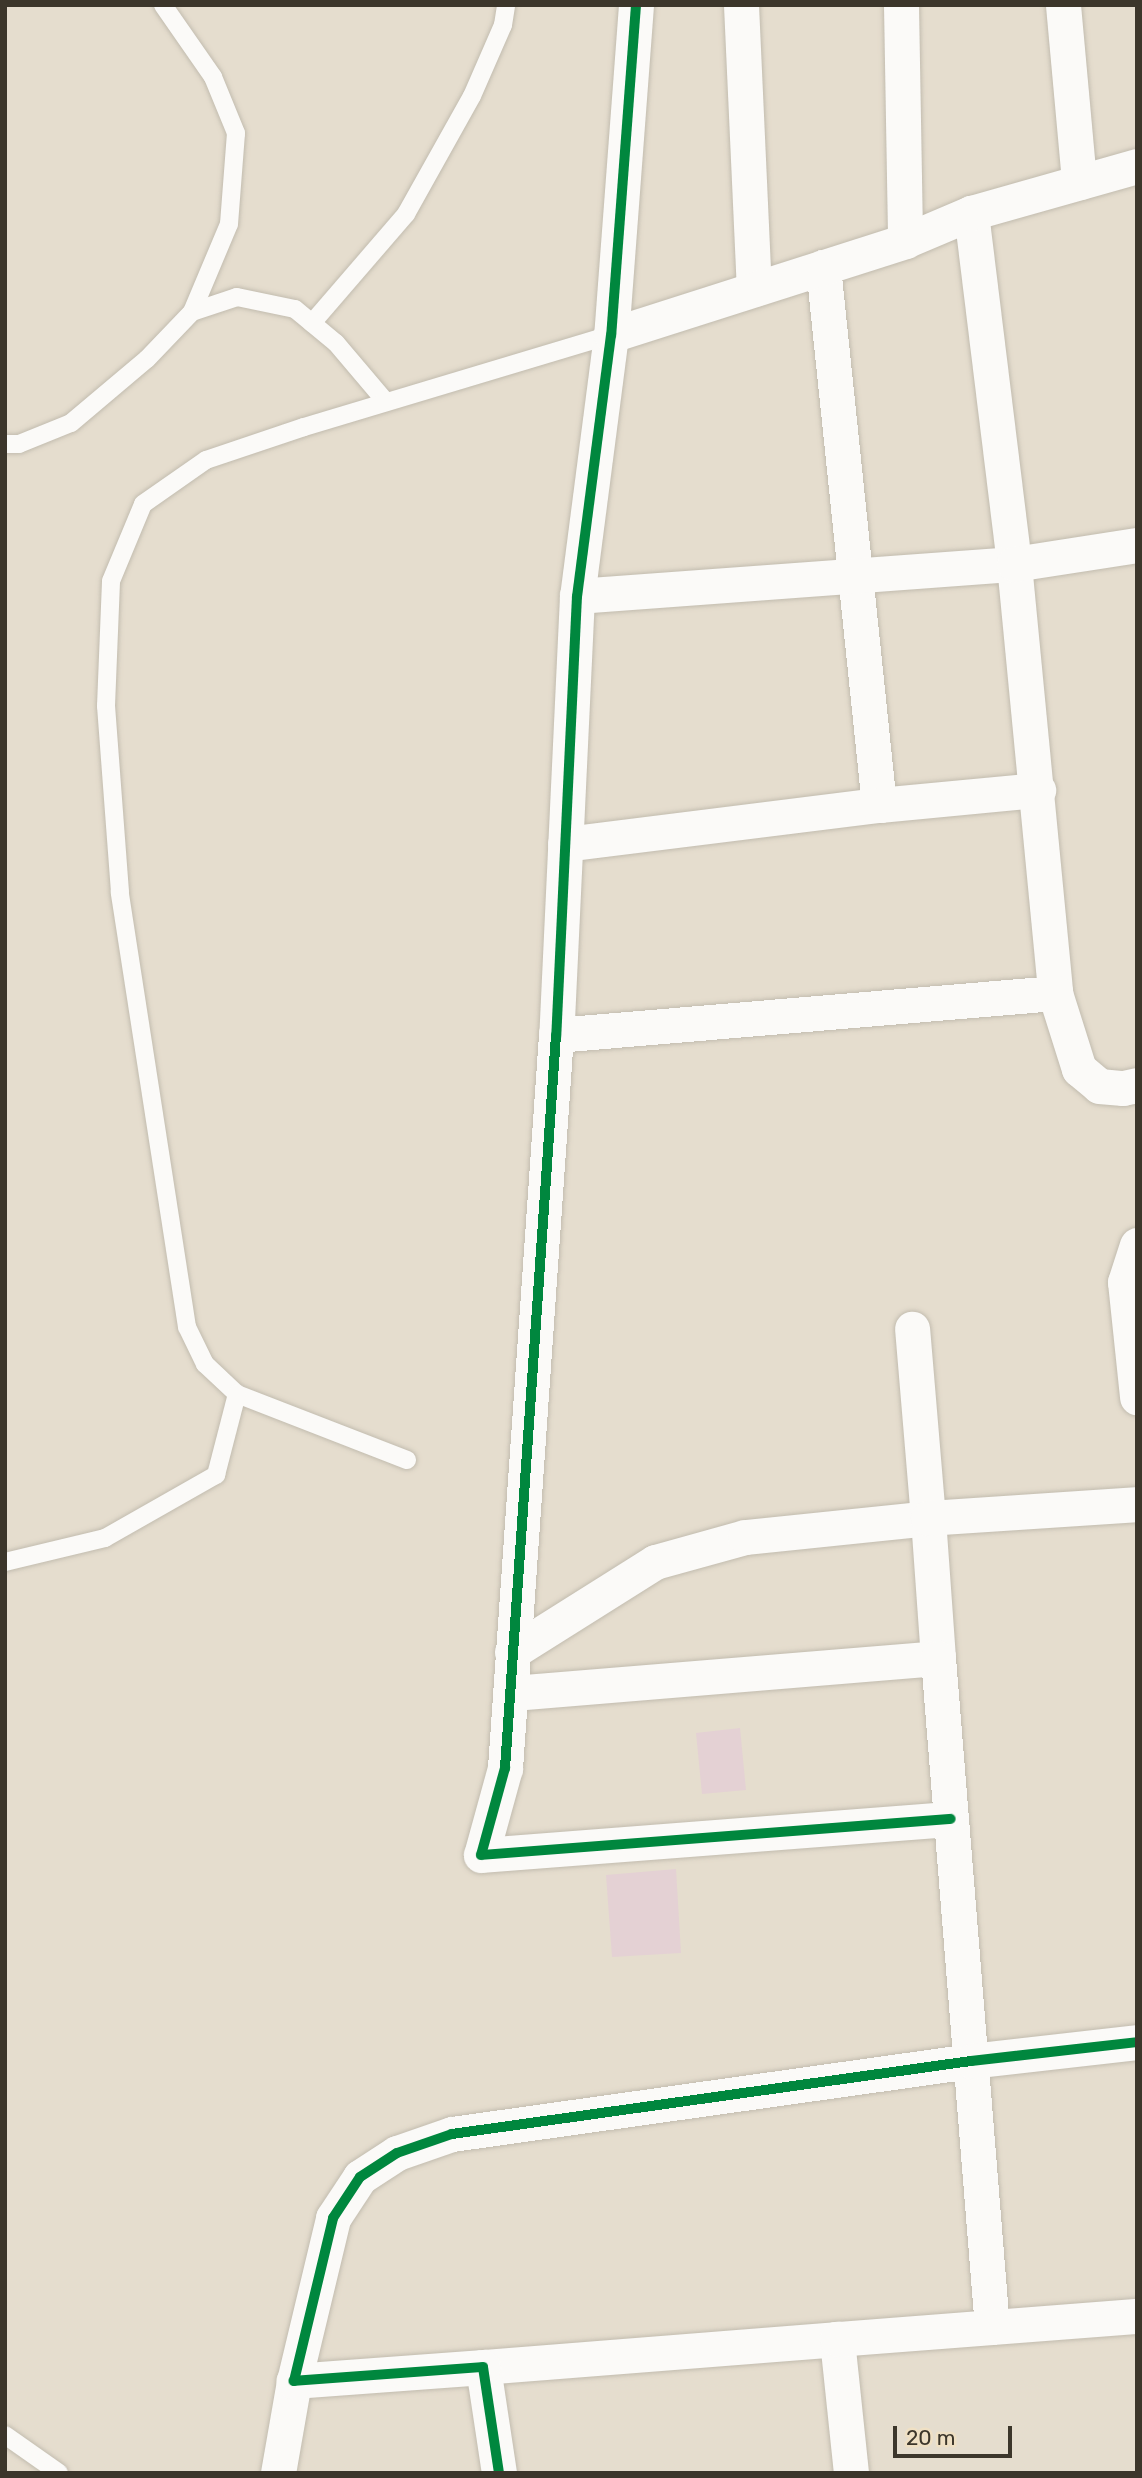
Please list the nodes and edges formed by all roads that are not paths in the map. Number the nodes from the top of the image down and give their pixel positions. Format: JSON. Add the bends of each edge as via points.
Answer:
{"nodes":[{"id":1,"x":163,"y":5,"type":"edge"},
{"id":2,"x":506,"y":5,"type":"edge"},
{"id":3,"x":636,"y":5,"type":"edge"},
{"id":4,"x":741,"y":5,"type":"edge"},
{"id":5,"x":901,"y":5,"type":"edge"},
{"id":6,"x":1063,"y":5,"type":"edge"},
{"id":7,"x":1137,"y":166,"type":"edge"},
{"id":8,"x":1079,"y":182,"type":"junction"},
{"id":9,"x":971,"y":213,"type":"junction"},
{"id":10,"x":905,"y":241,"type":"junction"},
{"id":11,"x":823,"y":267,"type":"junction"},
{"id":12,"x":754,"y":289,"type":"junction"},
{"id":13,"x":192,"y":312,"type":"junction"},
{"id":14,"x":312,"y":323,"type":"junction"},
{"id":15,"x":611,"y":335,"type":"junction"},
{"id":16,"x":386,"y":402,"type":"junction"},
{"id":17,"x":5,"y":444,"type":"edge"},
{"id":18,"x":1137,"y":545,"type":"edge"},
{"id":19,"x":1014,"y":564,"type":"junction"},
{"id":20,"x":857,"y":575,"type":"junction"},
{"id":21,"x":577,"y":596,"type":"junction"},
{"id":22,"x":1038,"y":790,"type":"junction"},
{"id":23,"x":880,"y":805,"type":"junction"},
{"id":24,"x":565,"y":844,"type":"junction"},
{"id":25,"x":1055,"y":993,"type":"junction"},
{"id":26,"x":556,"y":1035,"type":"junction"},
{"id":27,"x":1137,"y":1084,"type":"edge"},
{"id":28,"x":1137,"y":1245,"type":"edge"},
{"id":29,"x":912,"y":1329,"type":"dead end"},
{"id":30,"x":237,"y":1394,"type":"junction"},
{"id":31,"x":1137,"y":1397,"type":"edge"},
{"id":32,"x":407,"y":1460,"type":"dead end"},
{"id":33,"x":1137,"y":1504,"type":"edge"},
{"id":34,"x":928,"y":1518,"type":"junction"},
{"id":35,"x":5,"y":1562,"type":"edge"},
{"id":36,"x":512,"y":1652,"type":"junction"},
{"id":37,"x":938,"y":1658,"type":"junction"},
{"id":38,"x":512,"y":1693,"type":"junction"},
{"id":39,"x":951,"y":1819,"type":"junction"},
{"id":40,"x":1137,"y":2042,"type":"edge"},
{"id":41,"x":971,"y":2061,"type":"junction"},
{"id":42,"x":1137,"y":2316,"type":"edge"},
{"id":43,"x":992,"y":2327,"type":"junction"},
{"id":44,"x":837,"y":2339,"type":"junction"},
{"id":45,"x":483,"y":2367,"type":"junction"},
{"id":46,"x":294,"y":2381,"type":"junction"},
{"id":47,"x":5,"y":2435,"type":"edge"},
{"id":48,"x":60,"y":2473,"type":"edge"},
{"id":49,"x":278,"y":2473,"type":"edge"},
{"id":50,"x":499,"y":2473,"type":"edge"},
{"id":51,"x":851,"y":2473,"type":"edge"}],
"edges":[{"from":1,"to":13,"type":"lane","via":[[213,77],[236,133],[229,224]]},
{"from":2,"to":14,"type":"lane","via":[[503,25],[472,96],[405,214]]},
{"from":3,"to":15,"type":"street"},
{"from":4,"to":12,"type":"street"},
{"from":5,"to":10,"type":"street"},
{"from":6,"to":8,"type":"street"},
{"from":7,"to":8,"type":"street"},
{"from":8,"to":9,"type":"street"},
{"from":9,"to":10,"type":"street"},
{"from":9,"to":19,"type":"street"},
{"from":10,"to":11,"type":"street"},
{"from":11,"to":12,"type":"street"},
{"from":11,"to":20,"type":"street"},
{"from":12,"to":15,"type":"street"},
{"from":13,"to":14,"type":"lane","via":[[237,297],[295,309]]},
{"from":13,"to":17,"type":"lane","via":[[147,359],[71,423],[19,444]]},
{"from":14,"to":16,"type":"lane","via":[[336,343]]},
{"from":15,"to":16,"type":"lane"},
{"from":15,"to":21,"type":"street"},
{"from":16,"to":30,"type":"lane","via":[[206,460],[143,504],[111,581],[106,706],[120,892],[187,1327],[205,1364]]},
{"from":18,"to":19,"type":"street"},
{"from":19,"to":20,"type":"street"},
{"from":19,"to":22,"type":"street"},
{"from":20,"to":21,"type":"street"},
{"from":20,"to":23,"type":"street"},
{"from":21,"to":24,"type":"street"},
{"from":22,"to":23,"type":"street"},
{"from":22,"to":25,"type":"street"},
{"from":23,"to":24,"type":"street"},
{"from":24,"to":26,"type":"street"},
{"from":25,"to":26,"type":"street"},
{"from":25,"to":27,"type":"street","via":[[1079,1069],[1099,1086]]},
{"from":26,"to":36,"type":"street"},
{"from":28,"to":31,"type":"street","via":[[1125,1282]]},
{"from":29,"to":34,"type":"street"},
{"from":30,"to":32,"type":"lane"},
{"from":30,"to":35,"type":"lane","via":[[216,1475],[105,1538]]},
{"from":33,"to":34,"type":"street"},
{"from":34,"to":36,"type":"street","via":[[745,1537],[654,1562]]},
{"from":34,"to":37,"type":"street"},
{"from":36,"to":38,"type":"street"},
{"from":37,"to":38,"type":"street"},
{"from":37,"to":39,"type":"street"},
{"from":38,"to":39,"type":"street","via":[[505,1768],[481,1855]]},
{"from":39,"to":41,"type":"street"},
{"from":40,"to":41,"type":"street"},
{"from":41,"to":43,"type":"street"},
{"from":41,"to":46,"type":"street","via":[[452,2134],[397,2153],[360,2177],[333,2218]]},
{"from":42,"to":43,"type":"street"},
{"from":43,"to":44,"type":"street"},
{"from":44,"to":45,"type":"street"},
{"from":44,"to":51,"type":"street"},
{"from":45,"to":46,"type":"street"},
{"from":45,"to":50,"type":"street"},
{"from":46,"to":49,"type":"street"},
{"from":47,"to":48,"type":"lane"}]}
